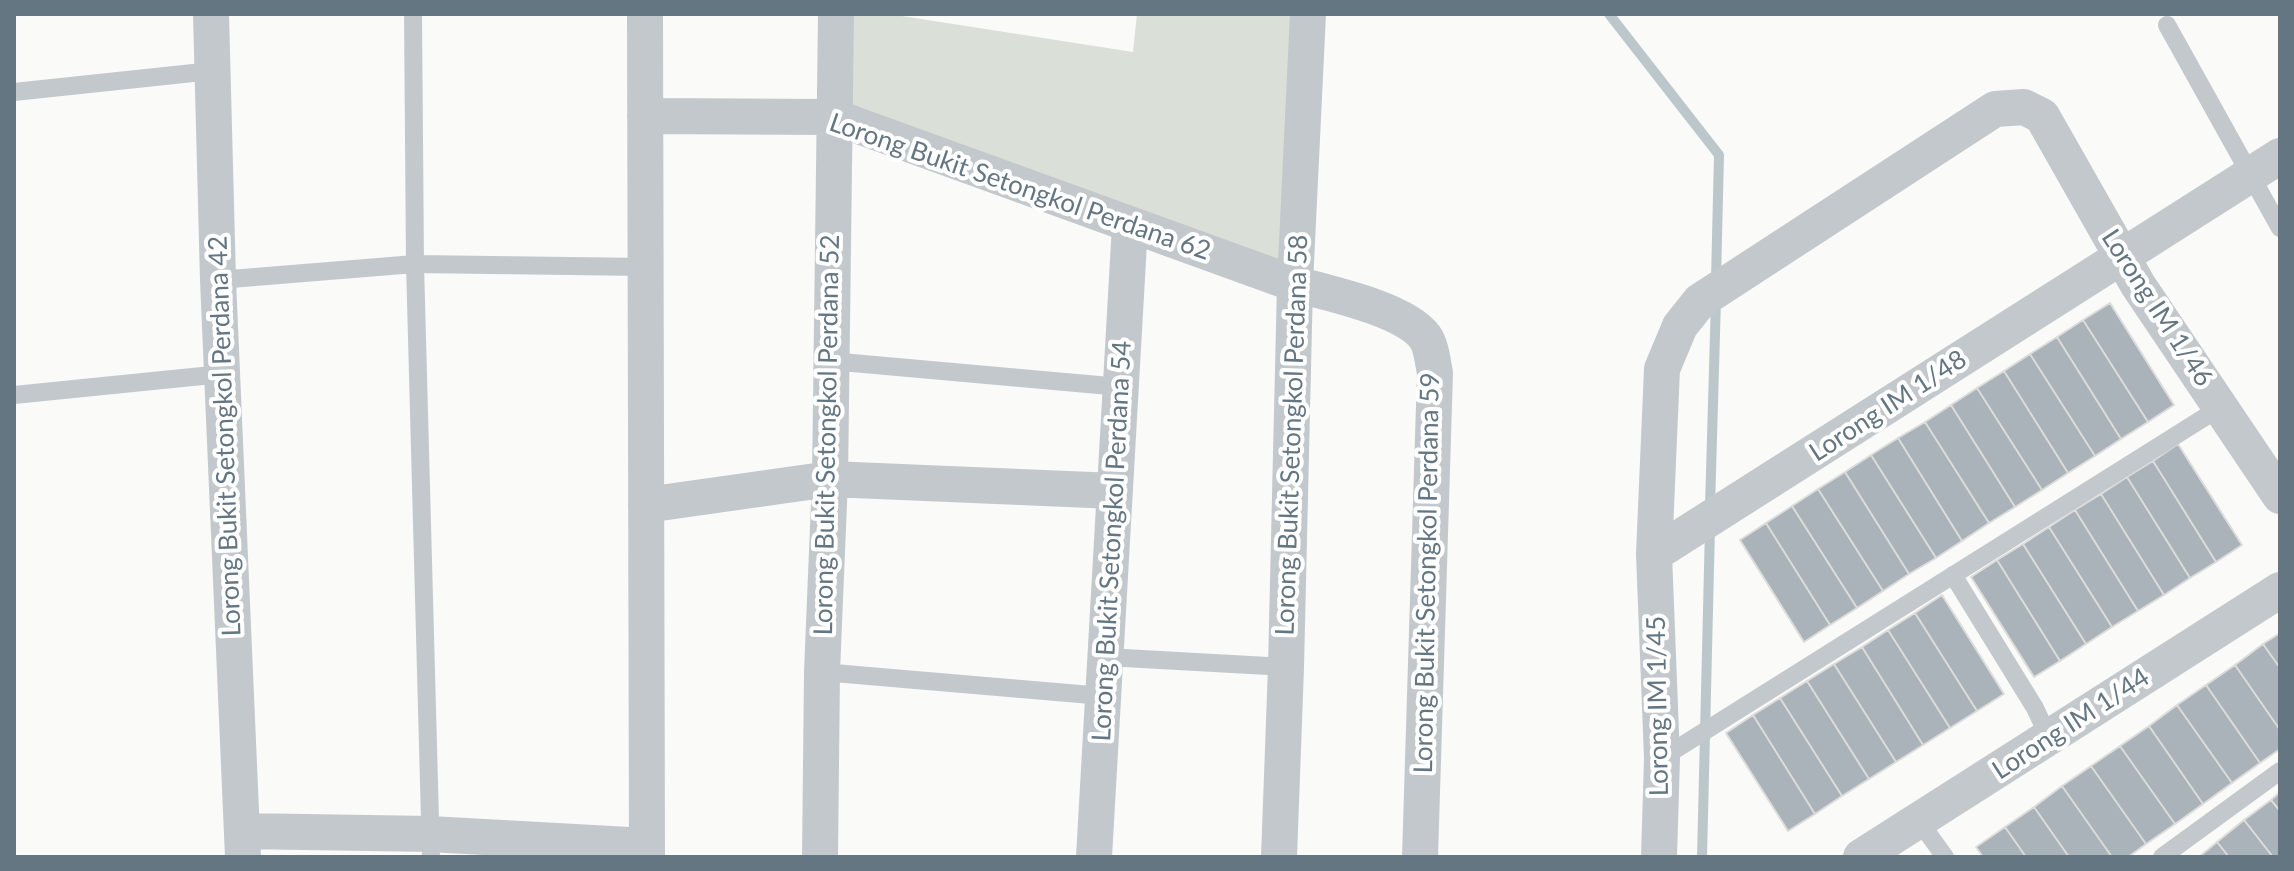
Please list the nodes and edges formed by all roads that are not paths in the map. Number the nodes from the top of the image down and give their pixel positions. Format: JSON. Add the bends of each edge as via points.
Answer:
{"nodes":[{"id":1,"x":211,"y":14,"type":"edge"},
{"id":2,"x":413,"y":14,"type":"edge"},
{"id":3,"x":645,"y":14,"type":"edge"},
{"id":4,"x":836,"y":14,"type":"edge"},
{"id":5,"x":1308,"y":14,"type":"edge"},
{"id":6,"x":2167,"y":25,"type":"dead end"},
{"id":7,"x":212,"y":71,"type":"junction"},
{"id":8,"x":14,"y":92,"type":"edge"},
{"id":9,"x":645,"y":116,"type":"junction"},
{"id":10,"x":834,"y":117,"type":"junction"},
{"id":11,"x":2265,"y":165,"type":"edge"},
{"id":12,"x":1130,"y":225,"type":"junction"},
{"id":13,"x":2280,"y":228,"type":"edge"},
{"id":14,"x":2121,"y":256,"type":"junction"},
{"id":15,"x":415,"y":264,"type":"junction"},
{"id":16,"x":646,"y":267,"type":"junction"},
{"id":17,"x":218,"y":280,"type":"junction"},
{"id":18,"x":1295,"y":284,"type":"junction"},
{"id":19,"x":1700,"y":301,"type":"joint"},
{"id":20,"x":830,"y":361,"type":"junction"},
{"id":21,"x":222,"y":374,"type":"junction"},
{"id":22,"x":1121,"y":387,"type":"junction"},
{"id":23,"x":14,"y":395,"type":"edge"},
{"id":24,"x":2221,"y":407,"type":"junction"},
{"id":25,"x":830,"y":479,"type":"junction"},
{"id":26,"x":1115,"y":491,"type":"junction"},
{"id":27,"x":2280,"y":496,"type":"edge"},
{"id":28,"x":646,"y":505,"type":"junction"},
{"id":29,"x":1659,"y":552,"type":"junction"},
{"id":30,"x":1953,"y":575,"type":"junction"},
{"id":31,"x":2280,"y":590,"type":"edge"},
{"id":32,"x":1106,"y":657,"type":"junction"},
{"id":33,"x":1286,"y":667,"type":"junction"},
{"id":34,"x":822,"y":672,"type":"junction"},
{"id":35,"x":1103,"y":696,"type":"junction"},
{"id":36,"x":2049,"y":738,"type":"junction"},
{"id":37,"x":1666,"y":755,"type":"junction"},
{"id":38,"x":2280,"y":771,"type":"edge"},
{"id":39,"x":1919,"y":821,"type":"junction"},
{"id":40,"x":243,"y":844,"type":"edge"},
{"id":41,"x":431,"y":846,"type":"edge"},
{"id":42,"x":647,"y":851,"type":"edge"},
{"id":43,"x":820,"y":857,"type":"edge"},
{"id":44,"x":1094,"y":857,"type":"edge"},
{"id":45,"x":1279,"y":857,"type":"edge"},
{"id":46,"x":1420,"y":857,"type":"edge"},
{"id":47,"x":1659,"y":857,"type":"edge"},
{"id":48,"x":1861,"y":857,"type":"edge"},
{"id":49,"x":1945,"y":857,"type":"edge"},
{"id":50,"x":2162,"y":857,"type":"edge"}],
"edges":[{"from":1,"to":7,"type":"street","name":"Lorong Bukit Setongkol Perdana 42"},
{"from":2,"to":15,"type":"lane"},
{"from":3,"to":9,"type":"street"},
{"from":4,"to":10,"type":"street","name":"Lorong Bukit Setongkol Perdana 52"},
{"from":5,"to":18,"type":"street","name":"Lorong Bukit Setongkol Perdana 58"},
{"from":6,"to":11,"type":"lane"},
{"from":7,"to":8,"type":"lane"},
{"from":7,"to":17,"type":"street","name":"Lorong Bukit Setongkol Perdana 42"},
{"from":9,"to":10,"type":"street","name":"Lorong Bukit Setongkol Perdana 62"},
{"from":9,"to":16,"type":"street"},
{"from":10,"to":12,"type":"street","name":"Lorong Bukit Setongkol Perdana 62"},
{"from":10,"to":20,"type":"street","name":"Lorong Bukit Setongkol Perdana 52"},
{"from":11,"to":13,"type":"lane"},
{"from":11,"to":14,"type":"street","name":"Lorong IM 1/48"},
{"from":12,"to":18,"type":"street","name":"Lorong Bukit Setongkol Perdana 62"},
{"from":12,"to":22,"type":"street","name":"Lorong Bukit Setongkol Perdana 54"},
{"from":14,"to":19,"type":"street","name":"Lorong IM 1/46","via":[[2042,116],[2024,107],[1995,109]]},
{"from":14,"to":24,"type":"street","name":"Lorong IM 1/46"},
{"from":14,"to":29,"type":"street","name":"Lorong IM 1/48"},
{"from":15,"to":16,"type":"lane"},
{"from":15,"to":17,"type":"lane"},
{"from":15,"to":41,"type":"lane"},
{"from":16,"to":28,"type":"street"},
{"from":17,"to":21,"type":"street","name":"Lorong Bukit Setongkol Perdana 42"},
{"from":18,"to":33,"type":"street","name":"Lorong Bukit Setongkol Perdana 58"},
{"from":18,"to":46,"type":"street","name":"Lorong Bukit Setongkol Perdana 59","via":[[1400,317],[1426,338],[1435,373]]},
{"from":19,"to":29,"type":"street","name":"Lorong IM 1/45","via":[[1680,326],[1662,369]]},
{"from":20,"to":22,"type":"lane"},
{"from":20,"to":25,"type":"street","name":"Lorong Bukit Setongkol Perdana 52"},
{"from":21,"to":23,"type":"lane"},
{"from":21,"to":40,"type":"street","name":"Lorong Bukit Setongkol Perdana 42"},
{"from":22,"to":26,"type":"street","name":"Lorong Bukit Setongkol Perdana 54"},
{"from":24,"to":27,"type":"street","name":"Lorong IM 1/46"},
{"from":24,"to":30,"type":"lane"},
{"from":25,"to":26,"type":"street"},
{"from":25,"to":28,"type":"street"},
{"from":25,"to":34,"type":"street","name":"Lorong Bukit Setongkol Perdana 52"},
{"from":26,"to":32,"type":"street","name":"Lorong Bukit Setongkol Perdana 54"},
{"from":28,"to":42,"type":"street"},
{"from":29,"to":37,"type":"street","name":"Lorong IM 1/45"},
{"from":30,"to":36,"type":"lane"},
{"from":30,"to":37,"type":"lane"},
{"from":31,"to":36,"type":"street","name":"Lorong IM 1/44"},
{"from":32,"to":33,"type":"lane"},
{"from":32,"to":35,"type":"street","name":"Lorong Bukit Setongkol Perdana 54"},
{"from":33,"to":45,"type":"street","name":"Lorong Bukit Setongkol Perdana 58"},
{"from":34,"to":35,"type":"lane"},
{"from":34,"to":43,"type":"street","name":"Lorong Bukit Setongkol Perdana 52"},
{"from":35,"to":44,"type":"street","name":"Lorong Bukit Setongkol Perdana 54"},
{"from":36,"to":39,"type":"street","name":"Lorong IM 1/44"},
{"from":37,"to":47,"type":"street","name":"Lorong IM 1/45"},
{"from":38,"to":50,"type":"lane"},
{"from":39,"to":48,"type":"street","name":"Lorong IM 1/44"},
{"from":39,"to":49,"type":"lane"},
{"from":40,"to":41,"type":"street"},
{"from":41,"to":42,"type":"street"}]}
